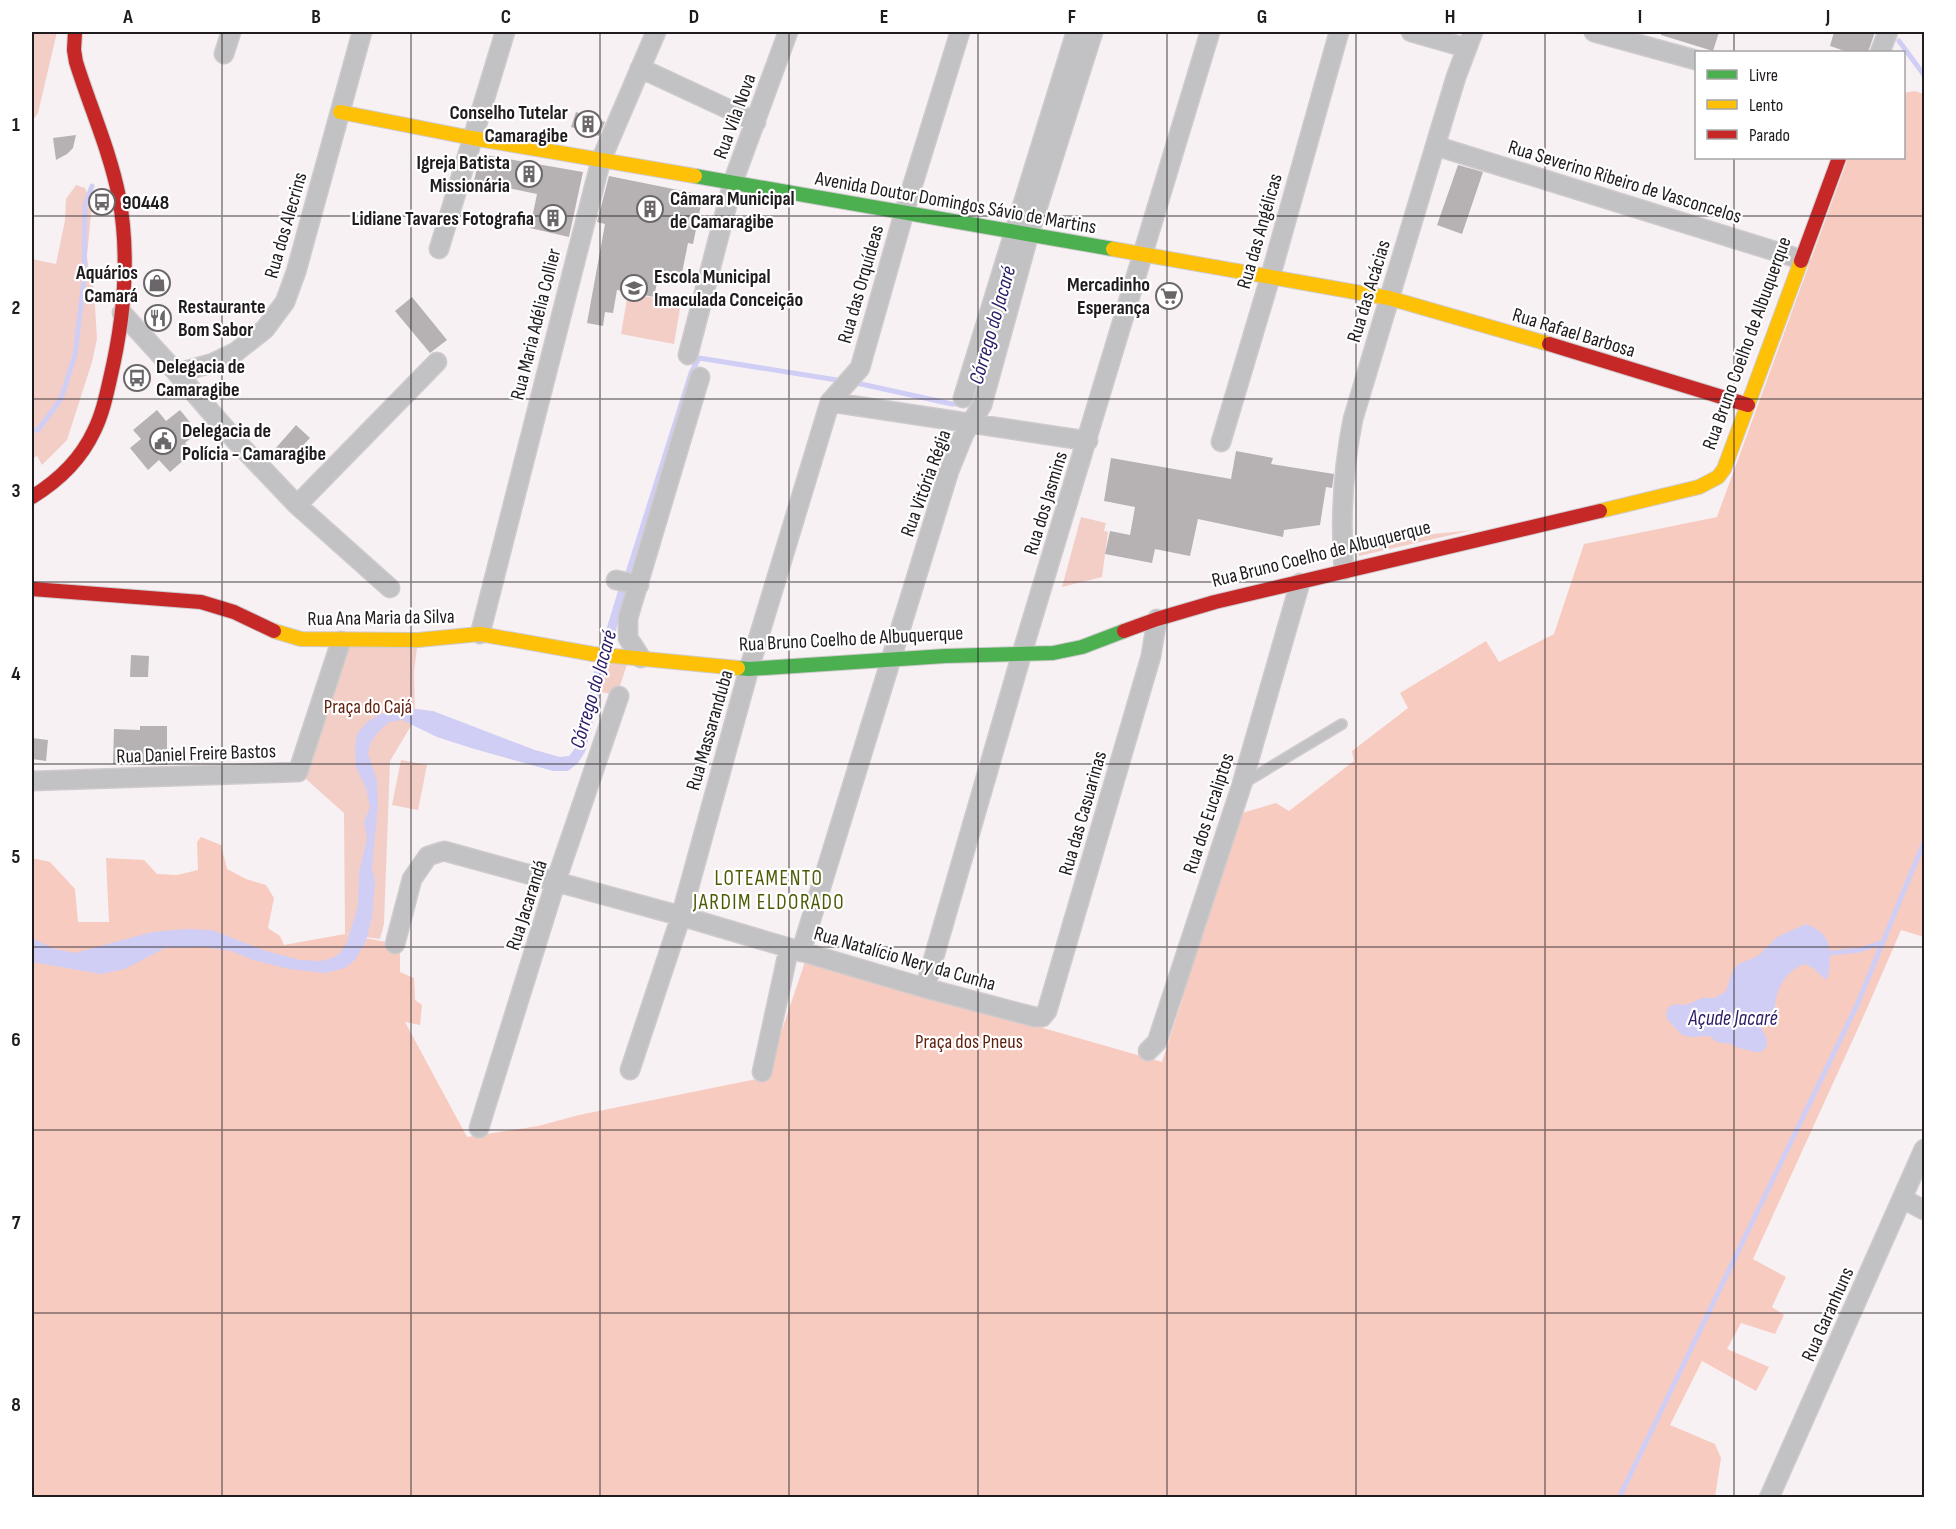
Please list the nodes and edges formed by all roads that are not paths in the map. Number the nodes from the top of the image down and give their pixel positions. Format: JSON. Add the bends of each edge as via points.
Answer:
{"nodes":[{"id":1,"x":75,"y":32,"type":"edge"},
{"id":2,"x":231,"y":32,"type":"edge"},
{"id":3,"x":362,"y":32,"type":"edge"},
{"id":4,"x":505,"y":32,"type":"edge"},
{"id":5,"x":656,"y":32,"type":"edge"},
{"id":6,"x":960,"y":32,"type":"edge"},
{"id":7,"x":1076,"y":32,"type":"edge"},
{"id":8,"x":1094,"y":32,"type":"edge"},
{"id":9,"x":1210,"y":32,"type":"edge"},
{"id":10,"x":1339,"y":32,"type":"edge"},
{"id":11,"x":1411,"y":32,"type":"edge"},
{"id":12,"x":1594,"y":32,"type":"edge"},
{"id":13,"x":1888,"y":32,"type":"edge"},
{"id":14,"x":783,"y":33,"type":"edge"},
{"id":15,"x":1470,"y":40,"type":"edge"},
{"id":16,"x":1880,"y":51,"type":"edge"},
{"id":17,"x":224,"y":54,"type":"dead end"},
{"id":18,"x":1695,"y":60,"type":"edge"},
{"id":19,"x":640,"y":68,"type":"junction"},
{"id":20,"x":340,"y":112,"type":"junction"},
{"id":21,"x":756,"y":122,"type":"junction"},
{"id":22,"x":472,"y":138,"type":"junction"},
{"id":23,"x":1436,"y":146,"type":"junction"},
{"id":24,"x":1839,"y":159,"type":"edge"},
{"id":25,"x":601,"y":160,"type":"junction"},
{"id":26,"x":733,"y":182,"type":"junction"},
{"id":27,"x":904,"y":213,"type":"junction"},
{"id":28,"x":1021,"y":233,"type":"junction"},
{"id":29,"x":439,"y":249,"type":"dead end"},
{"id":30,"x":1144,"y":255,"type":"junction"},
{"id":31,"x":1800,"y":259,"type":"junction"},
{"id":32,"x":1270,"y":278,"type":"junction"},
{"id":33,"x":1389,"y":298,"type":"junction"},
{"id":34,"x":122,"y":313,"type":"junction"},
{"id":35,"x":688,"y":356,"type":"dead end"},
{"id":36,"x":437,"y":362,"type":"dead end"},
{"id":37,"x":177,"y":373,"type":"junction"},
{"id":38,"x":700,"y":377,"type":"dead end"},
{"id":39,"x":963,"y":398,"type":"dead end"},
{"id":40,"x":832,"y":400,"type":"junction"},
{"id":41,"x":1748,"y":405,"type":"junction"},
{"id":42,"x":973,"y":423,"type":"junction"},
{"id":43,"x":1088,"y":441,"type":"junction"},
{"id":44,"x":1221,"y":442,"type":"dead end"},
{"id":45,"x":32,"y":497,"type":"edge"},
{"id":46,"x":297,"y":505,"type":"junction"},
{"id":47,"x":1344,"y":570,"type":"junction"},
{"id":48,"x":1300,"y":583,"type":"junction"},
{"id":49,"x":390,"y":588,"type":"dead end"},
{"id":50,"x":32,"y":589,"type":"edge"},
{"id":51,"x":1157,"y":619,"type":"junction"},
{"id":52,"x":480,"y":634,"type":"junction"},
{"id":53,"x":341,"y":641,"type":"junction"},
{"id":54,"x":1022,"y":653,"type":"junction"},
{"id":55,"x":593,"y":654,"type":"joint"},
{"id":56,"x":636,"y":657,"type":"junction"},
{"id":57,"x":890,"y":660,"type":"junction"},
{"id":58,"x":749,"y":669,"type":"junction"},
{"id":59,"x":619,"y":696,"type":"dead end"},
{"id":60,"x":1342,"y":724,"type":"dead end"},
{"id":61,"x":32,"y":781,"type":"edge"},
{"id":62,"x":1242,"y":784,"type":"junction"},
{"id":63,"x":556,"y":881,"type":"junction"},
{"id":64,"x":681,"y":916,"type":"junction"},
{"id":65,"x":395,"y":944,"type":"dead end"},
{"id":66,"x":795,"y":950,"type":"junction"},
{"id":67,"x":924,"y":988,"type":"junction"},
{"id":68,"x":1042,"y":1017,"type":"joint"},
{"id":69,"x":1148,"y":1051,"type":"dead end"},
{"id":70,"x":630,"y":1070,"type":"dead end"},
{"id":71,"x":762,"y":1072,"type":"dead end"},
{"id":72,"x":479,"y":1128,"type":"dead end"},
{"id":73,"x":1924,"y":1149,"type":"edge"},
{"id":74,"x":1903,"y":1199,"type":"junction"},
{"id":75,"x":1924,"y":1210,"type":"edge"},
{"id":76,"x":1769,"y":1497,"type":"edge"}],
"edges":[{"from":1,"to":34,"type":"street","via":[[76,62],[108,152],[120,206],[125,282]]},
{"from":2,"to":17,"type":"street"},
{"from":3,"to":20,"type":"street","name":"Rua dos Alecrins"},
{"from":4,"to":22,"type":"street"},
{"from":5,"to":19,"type":"street","name":"Rua Maria Adélia Collier"},
{"from":6,"to":27,"type":"street","name":"Rua das Orquídeas"},
{"from":7,"to":28,"type":"street","name":"Rua Vitória Régia"},
{"from":8,"to":28,"type":"street","name":"Rua Vitória Régia"},
{"from":9,"to":30,"type":"street","name":"Rua dos Jasmins"},
{"from":10,"to":32,"type":"street","name":"Rua das Angélicas"},
{"from":11,"to":15,"type":"street"},
{"from":12,"to":18,"type":"street"},
{"from":13,"to":16,"type":"street"},
{"from":14,"to":21,"type":"street","name":"Rua Vila Nova"},
{"from":15,"to":23,"type":"street","name":"Rua das Acácias"},
{"from":19,"to":21,"type":"street"},
{"from":19,"to":25,"type":"street","name":"Rua Maria Adélia Collier"},
{"from":20,"to":22,"type":"street","name":"Avenida Doutor Domingos Sávio de Martins"},
{"from":20,"to":37,"type":"street","name":"Rua dos Alecrins","via":[[285,303],[265,329],[236,351],[213,363]]},
{"from":21,"to":26,"type":"street","name":"Rua Vila Nova"},
{"from":22,"to":25,"type":"street","name":"Avenida Doutor Domingos Sávio de Martins"},
{"from":22,"to":29,"type":"street"},
{"from":23,"to":31,"type":"street","name":"Rua Severino Ribeiro de Vasconcelos"},
{"from":23,"to":33,"type":"street","name":"Rua das Acácias"},
{"from":24,"to":31,"type":"street","name":"Rua Bruno Coelho de Albuquerque"},
{"from":25,"to":26,"type":"street","name":"Avenida Doutor Domingos Sávio de Martins"},
{"from":25,"to":52,"type":"street","name":"Rua Maria Adélia Collier"},
{"from":26,"to":27,"type":"street","name":"Avenida Doutor Domingos Sávio de Martins"},
{"from":26,"to":35,"type":"street","name":"Rua Vila Nova"},
{"from":27,"to":28,"type":"street","name":"Avenida Doutor Domingos Sávio de Martins"},
{"from":27,"to":40,"type":"street","name":"Rua das Orquídeas","via":[[860,368]]},
{"from":28,"to":30,"type":"street","name":"Avenida Doutor Domingos Sávio de Martins"},
{"from":28,"to":39,"type":"street","name":"Rua Vitória Régia"},
{"from":28,"to":42,"type":"street","name":"Rua Vitória Régia","via":[[982,405]]},
{"from":30,"to":32,"type":"street","name":"Avenida Doutor Domingos Sávio de Martins"},
{"from":30,"to":43,"type":"street","name":"Rua dos Jasmins"},
{"from":31,"to":41,"type":"street","name":"Rua Bruno Coelho de Albuquerque"},
{"from":32,"to":33,"type":"street","name":"Avenida Doutor Domingos Sávio de Martins"},
{"from":32,"to":44,"type":"street","name":"Rua das Angélicas"},
{"from":33,"to":41,"type":"street","name":"Rua Rafael Barbosa"},
{"from":33,"to":47,"type":"street","name":"Rua das Acácias","via":[[1346,453],[1341,532]]},
{"from":34,"to":37,"type":"street"},
{"from":34,"to":45,"type":"street","via":[[112,373],[94,431],[64,473]]},
{"from":36,"to":46,"type":"street"},
{"from":37,"to":46,"type":"street"},
{"from":38,"to":56,"type":"street","via":[[627,583],[626,628]]},
{"from":40,"to":42,"type":"street"},
{"from":40,"to":58,"type":"street","name":"Rua Massaranduba"},
{"from":41,"to":47,"type":"street","name":"Rua Bruno Coelho de Albuquerque","via":[[1724,469],[1709,483]]},
{"from":42,"to":43,"type":"street"},
{"from":42,"to":57,"type":"street","name":"Rua Vitória Régia","via":[[964,434],[949,471]]},
{"from":43,"to":54,"type":"street","name":"Rua dos Jasmins"},
{"from":46,"to":49,"type":"street"},
{"from":47,"to":48,"type":"street","name":"Rua Bruno Coelho de Albuquerque"},
{"from":48,"to":51,"type":"street","name":"Rua Bruno Coelho de Albuquerque"},
{"from":48,"to":62,"type":"street","name":"Rua dos Eucaliptos"},
{"from":50,"to":53,"type":"street","name":"Rua Ana Maria da Silva","via":[[201,602],[301,639]]},
{"from":51,"to":54,"type":"street","name":"Rua Bruno Coelho de Albuquerque","via":[[1082,647],[1053,653]]},
{"from":51,"to":68,"type":"street","name":"Rua das Casuarinas","via":[[1151,656],[1047,1011]]},
{"from":52,"to":53,"type":"street","name":"Rua Ana Maria da Silva"},
{"from":52,"to":55,"type":"street","name":"Rua Ana Maria da Silva"},
{"from":53,"to":61,"type":"street","name":"Rua Daniel Freire Bastos","via":[[298,771]]},
{"from":54,"to":57,"type":"street","name":"Rua Bruno Coelho de Albuquerque"},
{"from":54,"to":67,"type":"street","name":"Rua dos Jasmins"},
{"from":55,"to":56,"type":"street","name":"Rua Bruno Coelho de Albuquerque"},
{"from":56,"to":58,"type":"street","name":"Rua Bruno Coelho de Albuquerque"},
{"from":57,"to":58,"type":"street","name":"Rua Bruno Coelho de Albuquerque"},
{"from":57,"to":66,"type":"street","name":"Rua Vitória Régia"},
{"from":58,"to":64,"type":"street","name":"Rua Massaranduba"},
{"from":59,"to":63,"type":"street","name":"Rua Jacarandá"},
{"from":60,"to":62,"type":"lane"},
{"from":62,"to":69,"type":"street","name":"Rua dos Eucaliptos","via":[[1157,1042]]},
{"from":63,"to":64,"type":"street","name":"Rua Natalício Nery da Cunha"},
{"from":63,"to":65,"type":"street","name":"Rua Natalício Nery da Cunha","via":[[444,850],[428,856],[412,879]]},
{"from":63,"to":72,"type":"street","name":"Rua Jacarandá"},
{"from":64,"to":66,"type":"street","name":"Rua Natalício Nery da Cunha"},
{"from":64,"to":70,"type":"street","name":"Rua Massaranduba"},
{"from":66,"to":67,"type":"street","name":"Rua Natalício Nery da Cunha"},
{"from":66,"to":71,"type":"street","name":"Rua Vitória Régia"},
{"from":67,"to":68,"type":"street","name":"Rua Natalício Nery da Cunha"},
{"from":73,"to":74,"type":"street","name":"Rua Garanhuns"},
{"from":74,"to":75,"type":"street"},
{"from":74,"to":76,"type":"street","name":"Rua Garanhuns"}]}
